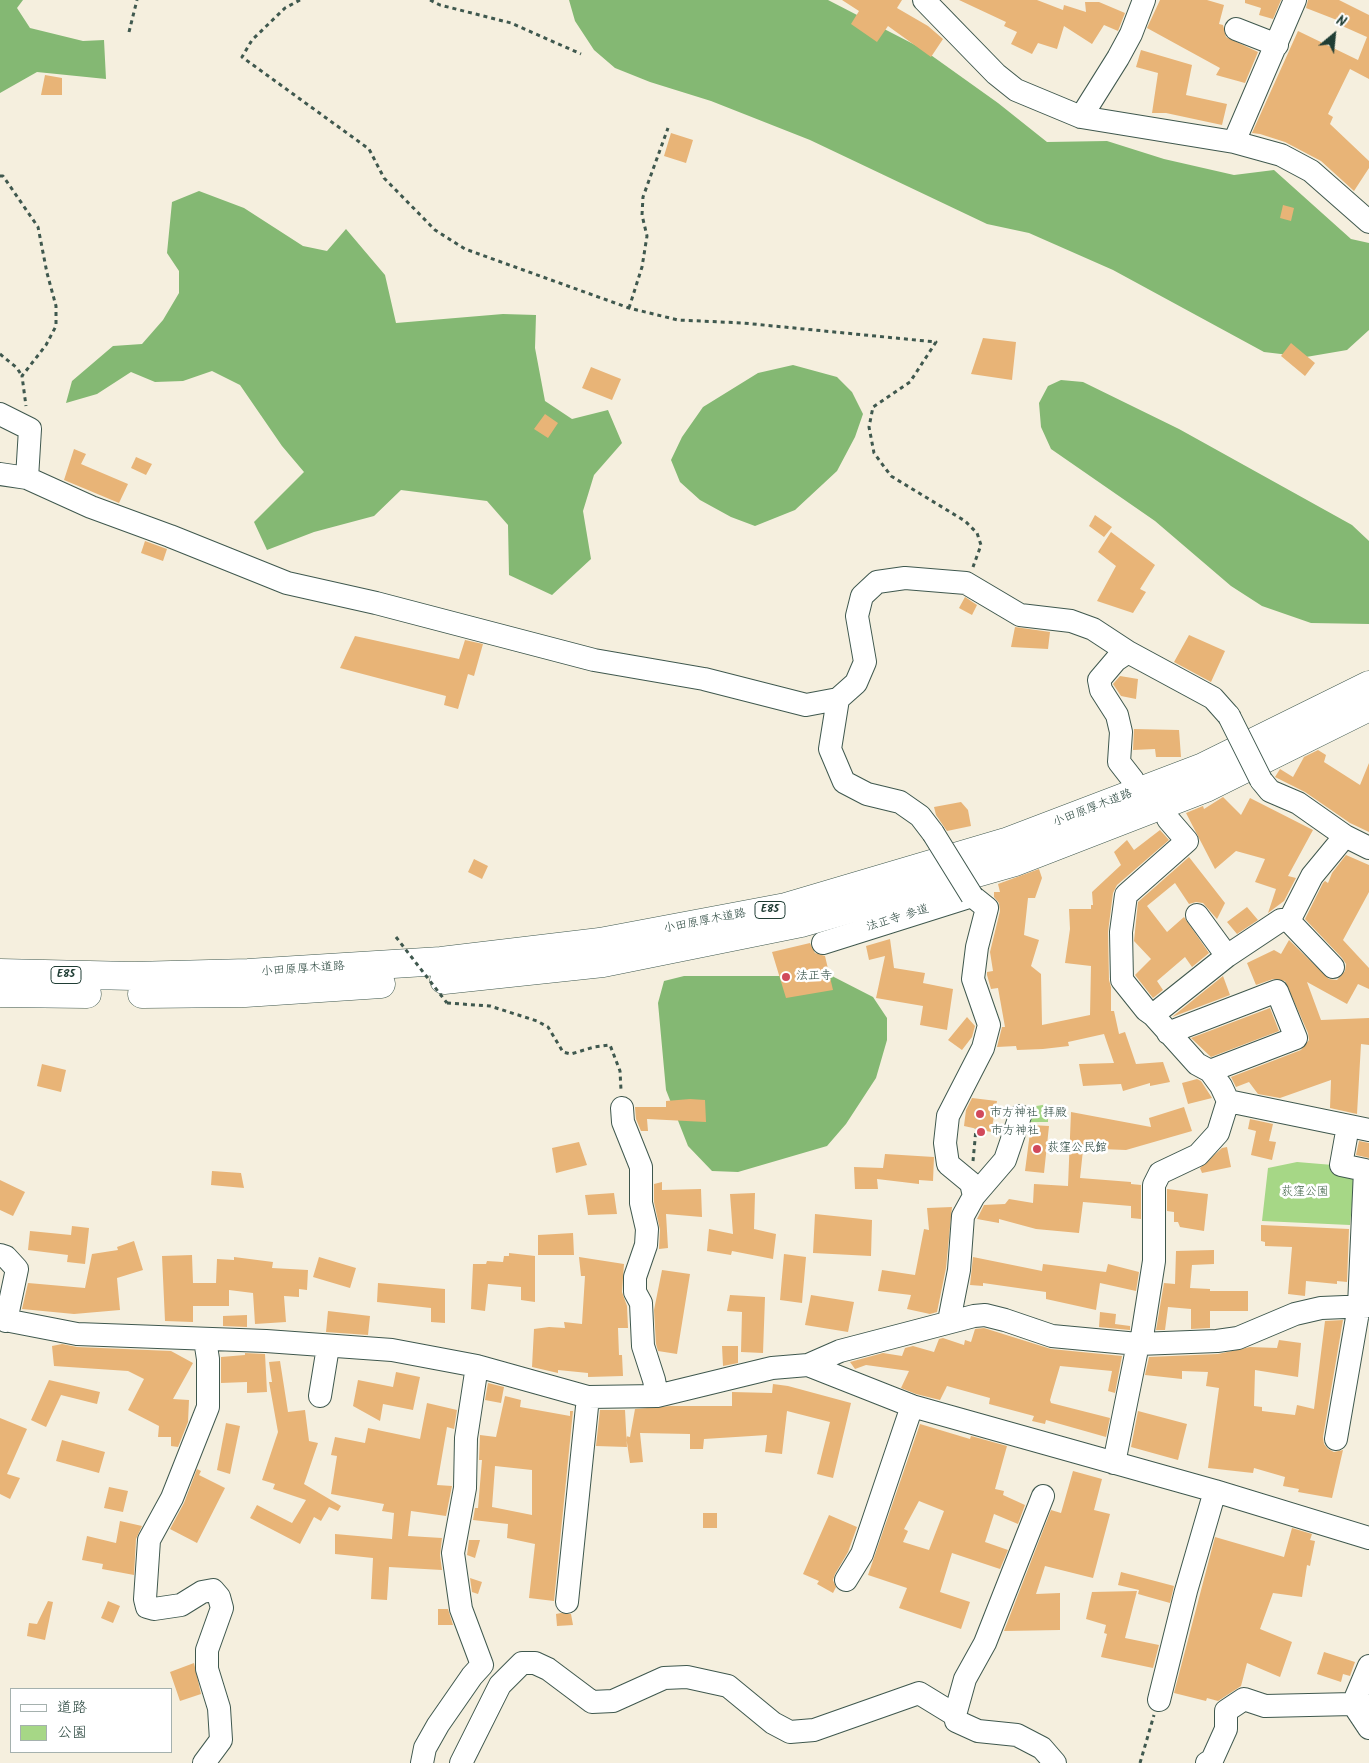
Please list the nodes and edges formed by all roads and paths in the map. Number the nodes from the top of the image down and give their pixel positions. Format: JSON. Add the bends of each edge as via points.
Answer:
{"nodes":[{"id":1,"x":137,"y":0,"type":"edge"},
{"id":2,"x":300,"y":0,"type":"edge"},
{"id":3,"x":430,"y":0,"type":"edge"},
{"id":4,"x":924,"y":0,"type":"edge"},
{"id":5,"x":1144,"y":0,"type":"edge"},
{"id":6,"x":1295,"y":0,"type":"edge"},
{"id":7,"x":1236,"y":29,"type":"dead end"},
{"id":8,"x":129,"y":32,"type":"dead end"},
{"id":9,"x":1277,"y":45,"type":"junction"},
{"id":10,"x":581,"y":54,"type":"dead end"},
{"id":11,"x":1081,"y":118,"type":"junction"},
{"id":12,"x":668,"y":128,"type":"dead end"},
{"id":13,"x":1234,"y":142,"type":"junction"},
{"id":14,"x":0,"y":176,"type":"edge"},
{"id":15,"x":1369,"y":222,"type":"edge"},
{"id":16,"x":629,"y":308,"type":"junction"},
{"id":17,"x":0,"y":354,"type":"edge"},
{"id":18,"x":22,"y":376,"type":"junction"},
{"id":19,"x":0,"y":414,"type":"edge"},
{"id":20,"x":30,"y":429,"type":"junction"},
{"id":21,"x":0,"y":474,"type":"edge"},
{"id":22,"x":27,"y":478,"type":"junction"},
{"id":23,"x":966,"y":583,"type":"junction"},
{"id":24,"x":1128,"y":652,"type":"junction"},
{"id":25,"x":1369,"y":685,"type":"edge"},
{"id":26,"x":838,"y":699,"type":"junction"},
{"id":27,"x":1369,"y":707,"type":"edge"},
{"id":28,"x":1133,"y":780,"type":"dead end"},
{"id":29,"x":1168,"y":819,"type":"dead end"},
{"id":30,"x":1345,"y":836,"type":"junction"},
{"id":31,"x":1369,"y":848,"type":"edge"},
{"id":32,"x":972,"y":896,"type":"junction"},
{"id":33,"x":1197,"y":915,"type":"dead end"},
{"id":34,"x":1289,"y":921,"type":"junction"},
{"id":35,"x":396,"y":937,"type":"dead end"},
{"id":36,"x":823,"y":943,"type":"dead end"},
{"id":37,"x":1227,"y":956,"type":"junction"},
{"id":38,"x":1333,"y":967,"type":"dead end"},
{"id":39,"x":0,"y":973,"type":"edge"},
{"id":40,"x":133,"y":985,"type":"junction"},
{"id":41,"x":0,"y":993,"type":"edge"},
{"id":42,"x":1153,"y":1015,"type":"junction"},
{"id":43,"x":1168,"y":1033,"type":"junction"},
{"id":44,"x":1210,"y":1071,"type":"junction"},
{"id":45,"x":1228,"y":1101,"type":"junction"},
{"id":46,"x":622,"y":1108,"type":"joint"},
{"id":47,"x":1020,"y":1116,"type":"dead end"},
{"id":48,"x":1359,"y":1128,"type":"edge"},
{"id":49,"x":976,"y":1129,"type":"dead end"},
{"id":50,"x":973,"y":1189,"type":"junction"},
{"id":51,"x":0,"y":1255,"type":"edge"},
{"id":52,"x":1364,"y":1306,"type":"edge"},
{"id":53,"x":3,"y":1320,"type":"edge"},
{"id":54,"x":949,"y":1321,"type":"junction"},
{"id":55,"x":205,"y":1340,"type":"junction"},
{"id":56,"x":1140,"y":1343,"type":"junction"},
{"id":57,"x":328,"y":1347,"type":"junction"},
{"id":58,"x":808,"y":1365,"type":"junction"},
{"id":59,"x":477,"y":1366,"type":"junction"},
{"id":60,"x":320,"y":1396,"type":"dead end"},
{"id":61,"x":656,"y":1396,"type":"junction"},
{"id":62,"x":588,"y":1397,"type":"junction"},
{"id":63,"x":912,"y":1406,"type":"junction"},
{"id":64,"x":1336,"y":1439,"type":"dead end"},
{"id":65,"x":1114,"y":1463,"type":"junction"},
{"id":66,"x":1214,"y":1491,"type":"junction"},
{"id":67,"x":1043,"y":1496,"type":"dead end"},
{"id":68,"x":1369,"y":1538,"type":"edge"},
{"id":69,"x":846,"y":1580,"type":"dead end"},
{"id":70,"x":566,"y":1602,"type":"dead end"},
{"id":71,"x":1369,"y":1666,"type":"edge"},
{"id":72,"x":1158,"y":1700,"type":"joint"},
{"id":73,"x":1361,"y":1705,"type":"edge"},
{"id":74,"x":955,"y":1715,"type":"junction"},
{"id":75,"x":1369,"y":1728,"type":"edge"},
{"id":76,"x":204,"y":1763,"type":"edge"},
{"id":77,"x":422,"y":1763,"type":"edge"},
{"id":78,"x":461,"y":1763,"type":"edge"},
{"id":79,"x":1055,"y":1763,"type":"edge"},
{"id":80,"x":1140,"y":1763,"type":"edge"},
{"id":81,"x":1207,"y":1763,"type":"edge"}],
"edges":[{"from":1,"to":8,"type":"path"},
{"from":2,"to":16,"type":"path","via":[[285,8],[252,40],[242,57],[368,149],[384,178],[435,230],[480,255]]},
{"from":3,"to":10,"type":"path","via":[[511,23]]},
{"from":4,"to":11,"type":"street","via":[[996,74],[1016,90]]},
{"from":5,"to":11,"type":"street","via":[[1118,58]]},
{"from":6,"to":9,"type":"street"},
{"from":7,"to":9,"type":"street"},
{"from":9,"to":13,"type":"street"},
{"from":11,"to":13,"type":"street"},
{"from":12,"to":16,"type":"path","via":[[643,197],[642,215],[647,236],[642,267]]},
{"from":13,"to":15,"type":"street","via":[[1281,155],[1311,171]]},
{"from":14,"to":18,"type":"path","via":[[38,227],[56,306],[56,326]]},
{"from":16,"to":23,"type":"path","via":[[678,320],[743,323],[936,342],[910,382],[873,407],[869,427],[874,453],[892,476],[965,521],[977,533],[981,545]]},
{"from":17,"to":18,"type":"path"},
{"from":18,"to":20,"type":"path"},
{"from":19,"to":20,"type":"street"},
{"from":20,"to":22,"type":"street"},
{"from":21,"to":22,"type":"street"},
{"from":22,"to":26,"type":"street","via":[[91,507],[287,583],[594,660],[704,679],[806,705]]},
{"from":23,"to":24,"type":"street","via":[[1020,615],[1071,621],[1093,628]]},
{"from":23,"to":26,"type":"street","via":[[905,578],[877,582],[862,596],[857,616],[865,662],[856,684]]},
{"from":24,"to":28,"type":"street","via":[[1116,660],[1099,680],[1101,690],[1118,715],[1120,762]]},
{"from":24,"to":30,"type":"street","bridge":true,"via":[[1213,698],[1229,716],[1261,780],[1270,791],[1298,803]]},
{"from":25,"to":40,"type":"highway","name":"小田原厚木道路","number":"E85","via":[[1203,767],[1033,832],[786,907],[600,942],[441,961]]},
{"from":26,"to":32,"type":"street","bridge":true,"via":[[830,749],[844,782],[867,794],[900,802],[920,816]]},
{"from":27,"to":40,"type":"highway","name":"小田原厚木道路","number":"E85","via":[[1206,788],[1015,862],[801,923],[602,962],[444,980],[245,993]]},
{"from":29,"to":42,"type":"street","via":[[1187,841],[1126,895],[1121,932],[1122,980]]},
{"from":30,"to":31,"type":"street"},
{"from":30,"to":34,"type":"street","via":[[1312,876]]},
{"from":32,"to":36,"type":"street","name":"法正寺 参道"},
{"from":32,"to":50,"type":"street","via":[[987,908],[973,979],[989,1025],[983,1048],[948,1116],[945,1143],[948,1164]]},
{"from":33,"to":37,"type":"street"},
{"from":34,"to":37,"type":"street","via":[[1280,920]]},
{"from":34,"to":38,"type":"street"},
{"from":35,"to":46,"type":"path","bridge":true,"via":[[447,1003],[490,1006],[537,1020],[548,1027],[563,1052],[571,1054],[610,1045],[620,1071]]},
{"from":37,"to":42,"type":"street"},
{"from":39,"to":40,"type":"highway","name":"小田原厚木道路","number":"E85"},
{"from":40,"to":41,"type":"highway","name":"小田原厚木道路","number":"E85"},
{"from":42,"to":43,"type":"street"},
{"from":43,"to":44,"type":"street","via":[[1197,1064]]},
{"from":43,"to":44,"type":"street","via":[[1277,991],[1296,1038]]},
{"from":44,"to":45,"type":"street"},
{"from":45,"to":48,"type":"street"},
{"from":45,"to":56,"type":"street","via":[[1218,1133],[1198,1156],[1160,1173],[1154,1185],[1154,1261]]},
{"from":46,"to":61,"type":"street","via":[[623,1122],[641,1167],[641,1203],[647,1229],[635,1292],[641,1303],[643,1346]]},
{"from":47,"to":50,"type":"street","via":[[1005,1160]]},
{"from":48,"to":52,"type":"street","via":[[1340,1165],[1365,1170]]},
{"from":49,"to":50,"type":"path"},
{"from":50,"to":54,"type":"street","via":[[963,1216],[959,1270]]},
{"from":51,"to":53,"type":"street","via":[[17,1270]]},
{"from":52,"to":56,"type":"street","via":[[1321,1308],[1295,1314],[1238,1338]]},
{"from":52,"to":64,"type":"street"},
{"from":53,"to":55,"type":"street","via":[[77,1334]]},
{"from":54,"to":56,"type":"street","via":[[985,1315],[1052,1336]]},
{"from":54,"to":58,"type":"street","via":[[840,1351]]},
{"from":55,"to":57,"type":"street"},
{"from":55,"to":76,"type":"street","via":[[208,1407],[172,1498],[149,1540],[145,1591],[147,1607],[154,1609],[182,1605],[202,1592],[213,1590],[219,1597],[222,1608],[207,1650],[207,1669],[219,1708],[221,1740]]},
{"from":56,"to":65,"type":"street"},
{"from":57,"to":59,"type":"street","via":[[392,1350]]},
{"from":57,"to":60,"type":"street"},
{"from":58,"to":61,"type":"street","via":[[772,1368]]},
{"from":58,"to":63,"type":"street"},
{"from":59,"to":62,"type":"street"},
{"from":59,"to":77,"type":"street","via":[[466,1438],[465,1488],[453,1553],[461,1609],[482,1666],[438,1725],[425,1748]]},
{"from":61,"to":62,"type":"street"},
{"from":62,"to":70,"type":"street"},
{"from":63,"to":65,"type":"street"},
{"from":63,"to":69,"type":"street","via":[[862,1554]]},
{"from":65,"to":66,"type":"street"},
{"from":66,"to":68,"type":"street"},
{"from":66,"to":72,"type":"street"},
{"from":67,"to":74,"type":"street","via":[[985,1643],[965,1679]]},
{"from":71,"to":73,"type":"street"},
{"from":72,"to":80,"type":"path"},
{"from":73,"to":75,"type":"street"},
{"from":73,"to":81,"type":"street","via":[[1265,1706],[1244,1699],[1226,1711],[1226,1729],[1212,1760]]},
{"from":74,"to":78,"type":"street","via":[[919,1693],[814,1730],[790,1732],[773,1723],[728,1686],[687,1677],[664,1678],[613,1701],[592,1702],[548,1669],[535,1663],[522,1663],[500,1685]]},
{"from":74,"to":79,"type":"street","via":[[956,1720],[978,1731],[1017,1735],[1042,1748]]}]}
